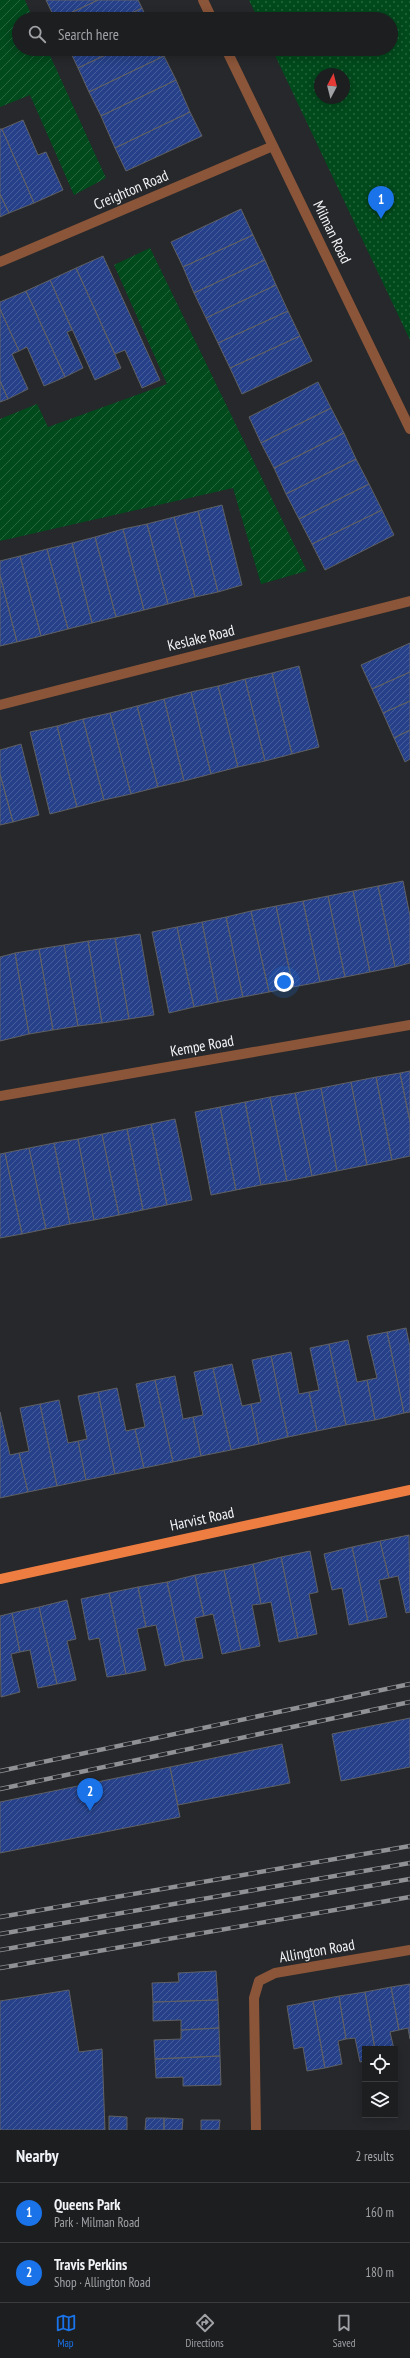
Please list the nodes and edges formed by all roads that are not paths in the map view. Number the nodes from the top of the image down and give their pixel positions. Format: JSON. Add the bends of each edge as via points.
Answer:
{"nodes":[{"id":1,"x":202,"y":0,"type":"edge"},
{"id":2,"x":208,"y":12,"type":"edge"},
{"id":3,"x":229,"y":56,"type":"edge"},
{"id":4,"x":273,"y":146,"type":"junction"},
{"id":5,"x":0,"y":262,"type":"edge"},
{"id":6,"x":410,"y":429,"type":"edge"},
{"id":7,"x":410,"y":601,"type":"edge"},
{"id":8,"x":0,"y":705,"type":"edge"},
{"id":9,"x":410,"y":1025,"type":"edge"},
{"id":10,"x":0,"y":1096,"type":"edge"},
{"id":11,"x":410,"y":1490,"type":"edge"},
{"id":12,"x":0,"y":1579,"type":"edge"},
{"id":13,"x":410,"y":1950,"type":"edge"},
{"id":14,"x":256,"y":2130,"type":"edge"}],
"edges":[{"from":1,"to":2,"type":"street"},
{"from":3,"to":4,"type":"street","name":"Milman Road"},
{"from":4,"to":5,"type":"street","name":"Creighton Road"},
{"from":4,"to":6,"type":"street","name":"Milman Road"},
{"from":7,"to":8,"type":"street","name":"Keslake Road"},
{"from":9,"to":10,"type":"street","name":"Kempe Road"},
{"from":11,"to":12,"type":"main road","name":"Harvist Road"},
{"from":13,"to":14,"type":"street","name":"Allington Road","via":[[275,1973],[259,1981],[254,1998]]}]}
